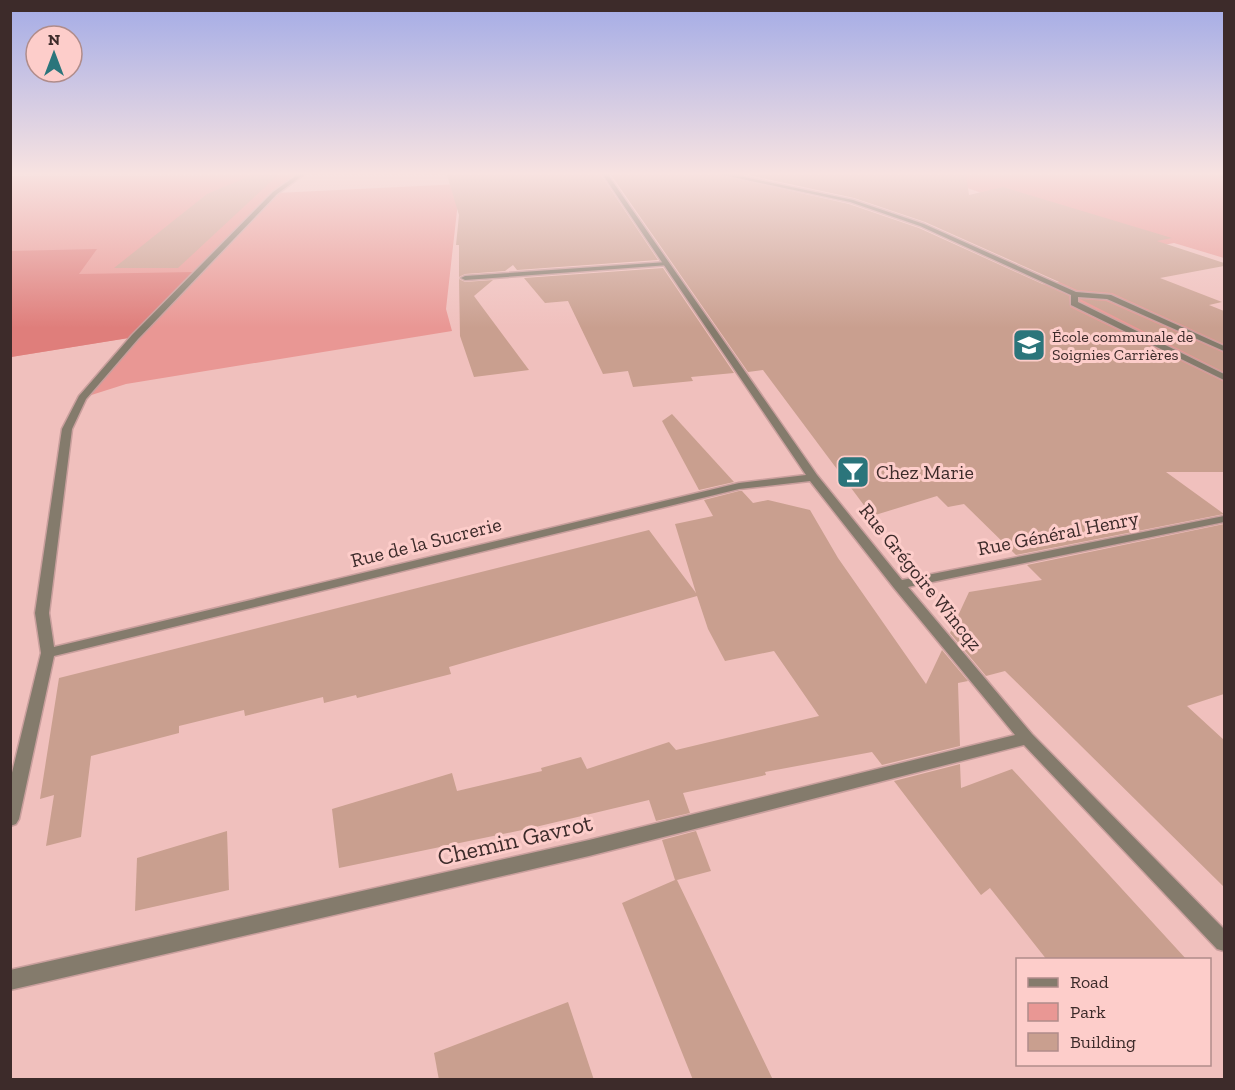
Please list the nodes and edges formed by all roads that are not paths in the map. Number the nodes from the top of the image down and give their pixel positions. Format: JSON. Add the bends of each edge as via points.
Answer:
{"nodes":[{"id":1,"x":242,"y":226,"type":"edge"},
{"id":2,"x":640,"y":226,"type":"edge"},
{"id":3,"x":924,"y":226,"type":"edge"},
{"id":4,"x":667,"y":264,"type":"junction"},
{"id":5,"x":465,"y":278,"type":"dead end"},
{"id":6,"x":1075,"y":294,"type":"junction"},
{"id":7,"x":1224,"y":349,"type":"edge"},
{"id":8,"x":1224,"y":377,"type":"edge"},
{"id":9,"x":813,"y":477,"type":"junction"},
{"id":10,"x":1224,"y":519,"type":"edge"},
{"id":11,"x":899,"y":585,"type":"junction"},
{"id":12,"x":48,"y":653,"type":"junction"},
{"id":13,"x":1027,"y":738,"type":"junction"},
{"id":14,"x":10,"y":819,"type":"edge"},
{"id":15,"x":1224,"y":942,"type":"edge"},
{"id":16,"x":10,"y":980,"type":"edge"}],
"edges":[{"from":1,"to":12,"type":"street","via":[[82,398],[67,429],[42,614]]},
{"from":2,"to":4,"type":"street","name":"Rue Grégoire Wincqz"},
{"from":3,"to":6,"type":"street"},
{"from":4,"to":5,"type":"street"},
{"from":4,"to":9,"type":"street","name":"Rue Grégoire Wincqz"},
{"from":6,"to":7,"type":"street","via":[[1108,297]]},
{"from":6,"to":8,"type":"street","via":[[1074,303]]},
{"from":9,"to":11,"type":"street","name":"Rue Grégoire Wincqz"},
{"from":9,"to":12,"type":"street","name":"Rue de la Sucrerie","via":[[739,486]]},
{"from":10,"to":11,"type":"street","name":"Rue Général Henry"},
{"from":11,"to":13,"type":"street","name":"Rue Grégoire Wincqz"},
{"from":12,"to":14,"type":"street"},
{"from":13,"to":15,"type":"street","name":"Rue Grégoire Wincqz"},
{"from":13,"to":16,"type":"street","name":"Chemin Gavrot","via":[[590,848]]}]}
